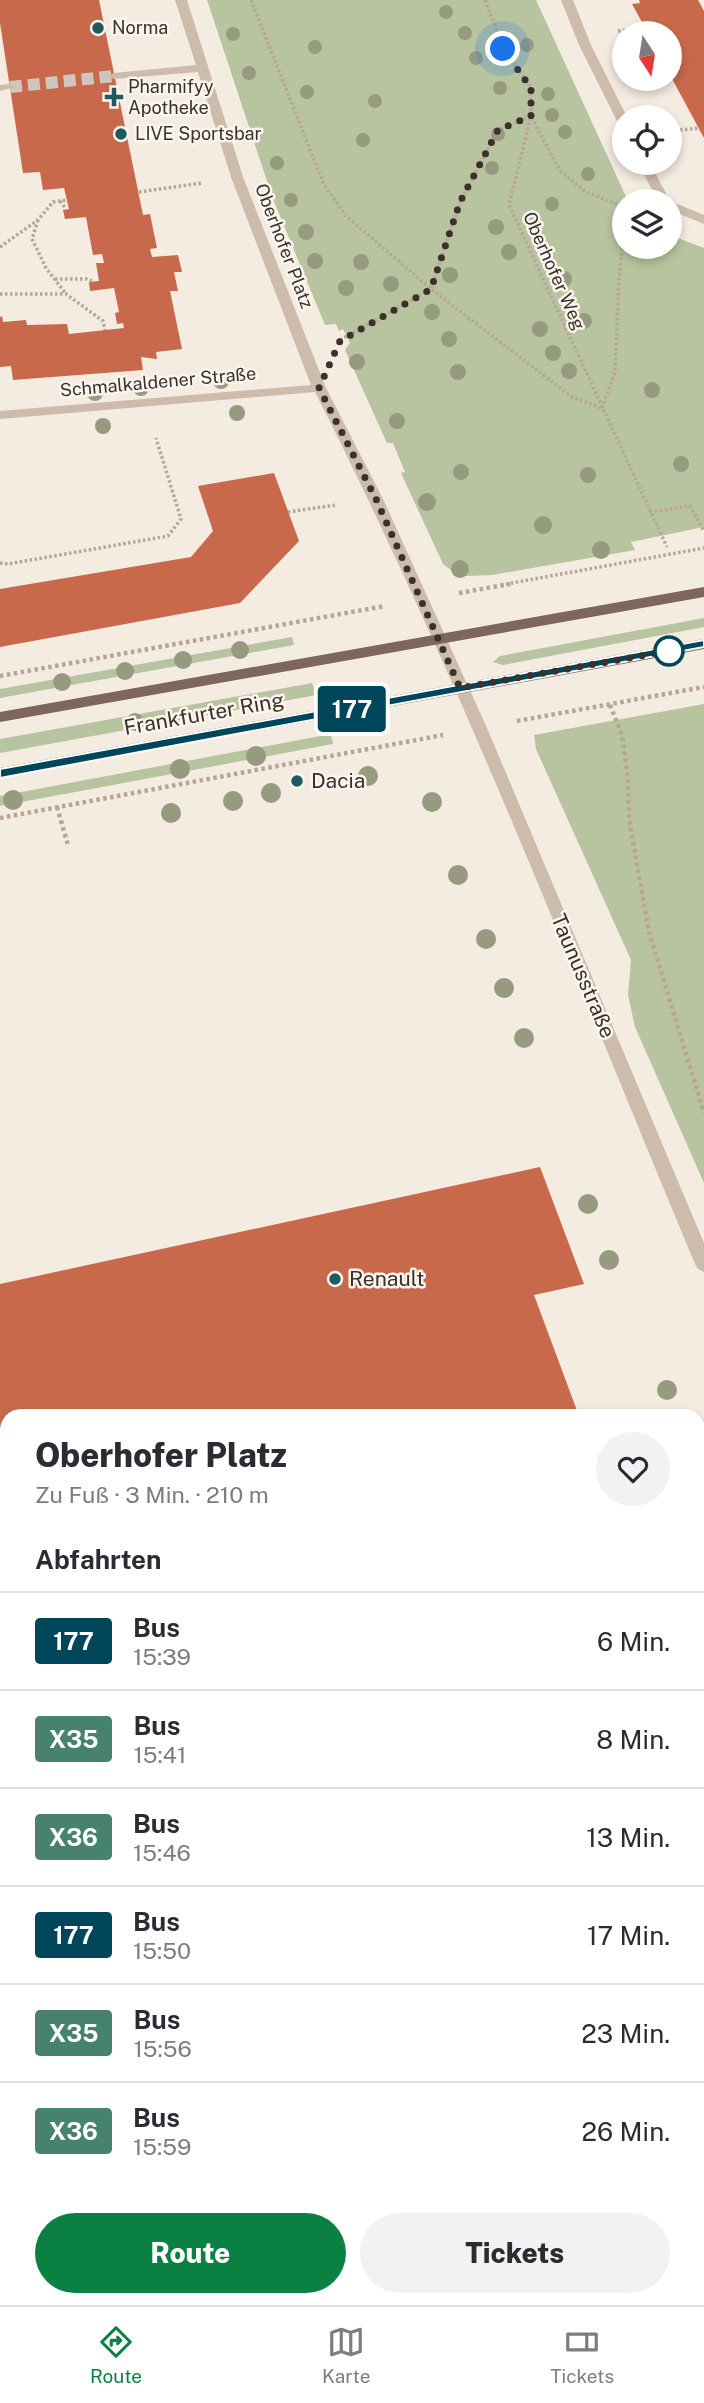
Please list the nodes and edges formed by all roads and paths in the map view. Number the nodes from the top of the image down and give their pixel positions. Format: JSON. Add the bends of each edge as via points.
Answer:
{"nodes":[{"id":1,"x":181,"y":0,"type":"edge"},
{"id":2,"x":251,"y":0,"type":"edge"},
{"id":3,"x":485,"y":0,"type":"edge"},
{"id":4,"x":567,"y":0,"type":"edge"},
{"id":5,"x":201,"y":68,"type":"junction"},
{"id":6,"x":114,"y":76,"type":"tunnel mouth"},
{"id":7,"x":615,"y":105,"type":"edge"},
{"id":8,"x":531,"y":116,"type":"junction"},
{"id":9,"x":699,"y":128,"type":"dead end"},
{"id":10,"x":682,"y":130,"type":"edge"},
{"id":11,"x":237,"y":177,"type":"junction"},
{"id":12,"x":139,"y":191,"type":"dead end"},
{"id":13,"x":66,"y":200,"type":"dead end"},
{"id":14,"x":60,"y":201,"type":"junction"},
{"id":15,"x":612,"y":202,"type":"edge"},
{"id":16,"x":66,"y":209,"type":"dead end"},
{"id":17,"x":682,"y":210,"type":"edge"},
{"id":18,"x":38,"y":220,"type":"junction"},
{"id":19,"x":704,"y":220,"type":"edge"},
{"id":20,"x":0,"y":247,"type":"edge"},
{"id":21,"x":621,"y":259,"type":"edge"},
{"id":22,"x":55,"y":279,"type":"junction"},
{"id":23,"x":94,"y":282,"type":"dead end"},
{"id":24,"x":431,"y":289,"type":"junction"},
{"id":25,"x":0,"y":294,"type":"edge"},
{"id":26,"x":66,"y":294,"type":"junction"},
{"id":27,"x":105,"y":330,"type":"dead end"},
{"id":28,"x":319,"y":388,"type":"junction"},
{"id":29,"x":602,"y":409,"type":"junction"},
{"id":30,"x":0,"y":415,"type":"edge"},
{"id":31,"x":155,"y":437,"type":"dead end"},
{"id":32,"x":376,"y":499,"type":"junction"},
{"id":33,"x":288,"y":512,"type":"dead end"},
{"id":34,"x":650,"y":512,"type":"junction"},
{"id":35,"x":704,"y":531,"type":"edge"},
{"id":36,"x":667,"y":547,"type":"dead end"},
{"id":37,"x":704,"y":548,"type":"edge"},
{"id":38,"x":0,"y":563,"type":"edge"},
{"id":39,"x":704,"y":593,"type":"edge"},
{"id":40,"x":421,"y":599,"type":"junction"},
{"id":41,"x":438,"y":639,"type":"junction"},
{"id":42,"x":704,"y":644,"type":"edge"},
{"id":43,"x":0,"y":676,"type":"edge"},
{"id":44,"x":704,"y":687,"type":"edge"},
{"id":45,"x":460,"y":688,"type":"junction"},
{"id":46,"x":610,"y":705,"type":"junction"},
{"id":47,"x":0,"y":717,"type":"edge"},
{"id":48,"x":479,"y":728,"type":"junction"},
{"id":49,"x":0,"y":773,"type":"edge"},
{"id":50,"x":57,"y":807,"type":"junction"},
{"id":51,"x":0,"y":818,"type":"edge"},
{"id":52,"x":68,"y":845,"type":"dead end"},
{"id":53,"x":704,"y":1113,"type":"edge"},
{"id":54,"x":704,"y":1264,"type":"edge"}],
"edges":[{"from":1,"to":5,"type":"street","name":"Oberhofer Platz"},
{"from":2,"to":24,"type":"path","via":[[324,185],[346,216]]},
{"from":3,"to":8,"type":"path","name":"Oberhofer Weg","via":[[503,49],[531,88]]},
{"from":4,"to":7,"type":"street"},
{"from":5,"to":6,"type":"street"},
{"from":5,"to":11,"type":"street","name":"Oberhofer Platz"},
{"from":8,"to":15,"type":"path","via":[[560,171],[586,191]]},
{"from":8,"to":24,"type":"path","via":[[498,130],[460,202]]},
{"from":8,"to":29,"type":"path","name":"Oberhofer Weg","via":[[509,205]]},
{"from":9,"to":10,"type":"path"},
{"from":11,"to":12,"type":"path"},
{"from":11,"to":28,"type":"street","name":"Oberhofer Platz"},
{"from":13,"to":14,"type":"path"},
{"from":14,"to":16,"type":"path"},
{"from":14,"to":18,"type":"path","via":[[53,202]]},
{"from":17,"to":19,"type":"street"},
{"from":18,"to":20,"type":"path"},
{"from":18,"to":22,"type":"path","via":[[32,239]]},
{"from":21,"to":29,"type":"path","via":[[615,372]]},
{"from":22,"to":23,"type":"path"},
{"from":22,"to":26,"type":"path"},
{"from":24,"to":28,"type":"path","via":[[340,341]]},
{"from":24,"to":29,"type":"path","via":[[572,397]]},
{"from":25,"to":26,"type":"path"},
{"from":26,"to":27,"type":"path","via":[[103,321]]},
{"from":28,"to":30,"type":"street","name":"Schmalkaldener Straße"},
{"from":28,"to":32,"type":"street","name":"Oberhofer Platz"},
{"from":29,"to":34,"type":"path","name":"Oberhofer Weg"},
{"from":31,"to":38,"type":"path","via":[[181,519],[167,536]]},
{"from":32,"to":33,"type":"path"},
{"from":32,"to":40,"type":"street","name":"Oberhofer Platz"},
{"from":34,"to":35,"type":"path","via":[[690,506]]},
{"from":34,"to":36,"type":"path","name":"Oberhofer Weg"},
{"from":37,"to":40,"type":"path"},
{"from":39,"to":41,"type":"main road","name":"Frankfurter Ring"},
{"from":40,"to":41,"type":"street","name":"Oberhofer Platz"},
{"from":40,"to":43,"type":"path"},
{"from":41,"to":45,"type":"street","name":"Oberhofer Platz"},
{"from":41,"to":47,"type":"main road","name":"Frankfurter Ring"},
{"from":42,"to":45,"type":"main road","name":"Frankfurter Ring"},
{"from":44,"to":46,"type":"path"},
{"from":45,"to":48,"type":"street","name":"Taunusstraße"},
{"from":45,"to":49,"type":"main road","name":"Frankfurter Ring"},
{"from":46,"to":48,"type":"path"},
{"from":46,"to":53,"type":"path","via":[[622,735],[629,818],[649,932]]},
{"from":48,"to":50,"type":"path"},
{"from":48,"to":54,"type":"street","name":"Taunusstraße"},
{"from":50,"to":51,"type":"path"},
{"from":50,"to":52,"type":"path"}]}
